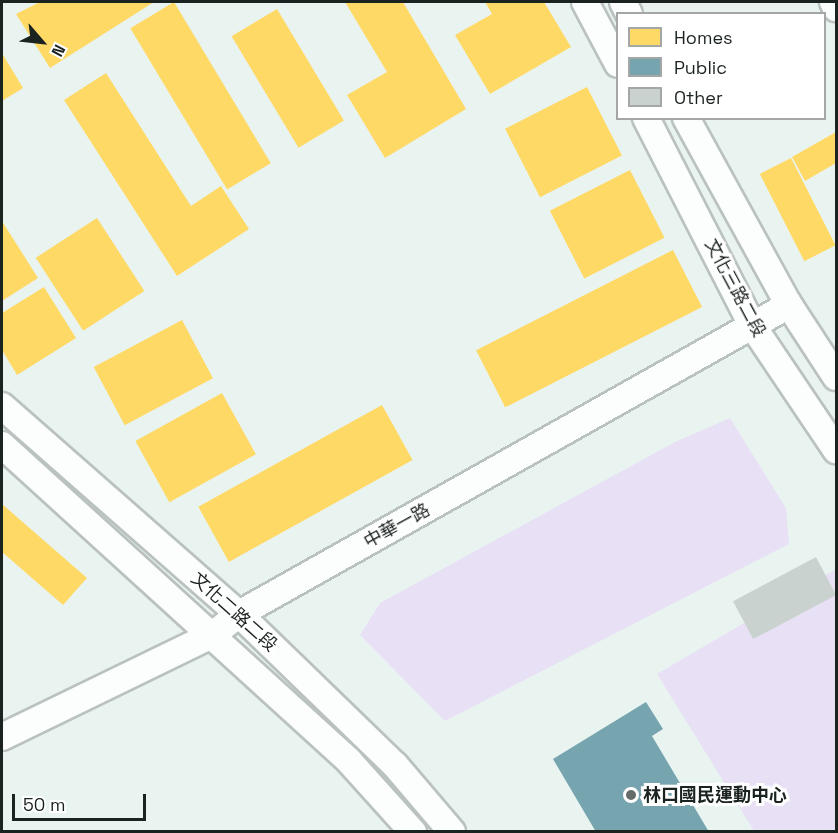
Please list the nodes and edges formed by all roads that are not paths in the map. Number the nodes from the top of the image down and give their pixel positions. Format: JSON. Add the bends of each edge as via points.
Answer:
{"nodes":[{"id":1,"x":585,"y":2,"type":"edge"},
{"id":2,"x":833,"y":2,"type":"edge"},
{"id":3,"x":837,"y":8,"type":"edge"},
{"id":4,"x":616,"y":60,"type":"edge"},
{"id":5,"x":647,"y":120,"type":"edge"},
{"id":6,"x":687,"y":120,"type":"edge"},
{"id":7,"x":789,"y":305,"type":"junction"},
{"id":8,"x":752,"y":325,"type":"junction"},
{"id":9,"x":837,"y":377,"type":"edge"},
{"id":10,"x":2,"y":406,"type":"edge"},
{"id":11,"x":32,"y":434,"type":"junction"},
{"id":12,"x":837,"y":450,"type":"edge"},
{"id":13,"x":5,"y":456,"type":"edge"},
{"id":14,"x":238,"y":614,"type":"junction"},
{"id":15,"x":214,"y":634,"type":"junction"},
{"id":16,"x":2,"y":737,"type":"edge"},
{"id":17,"x":412,"y":831,"type":"edge"},
{"id":18,"x":452,"y":831,"type":"edge"}],
"edges":[{"from":1,"to":4,"type":"street"},
{"from":2,"to":3,"type":"street"},
{"from":5,"to":8,"type":"street","name":"文化三路二段"},
{"from":6,"to":7,"type":"street"},
{"from":7,"to":8,"type":"street","name":"中華一路"},
{"from":7,"to":9,"type":"street"},
{"from":8,"to":12,"type":"street","name":"文化三路二段"},
{"from":8,"to":14,"type":"street","name":"中華一路"},
{"from":10,"to":11,"type":"street","name":"文化二路二段"},
{"from":11,"to":13,"type":"street"},
{"from":11,"to":14,"type":"street","name":"文化二路二段"},
{"from":13,"to":15,"type":"street","name":"文化二路二段"},
{"from":14,"to":15,"type":"street","name":"中華一路"},
{"from":14,"to":18,"type":"street","name":"文化二路二段","via":[[395,765]]},
{"from":15,"to":16,"type":"street","name":"中華一路"},
{"from":15,"to":17,"type":"street","name":"文化二路二段","via":[[349,761]]}]}
